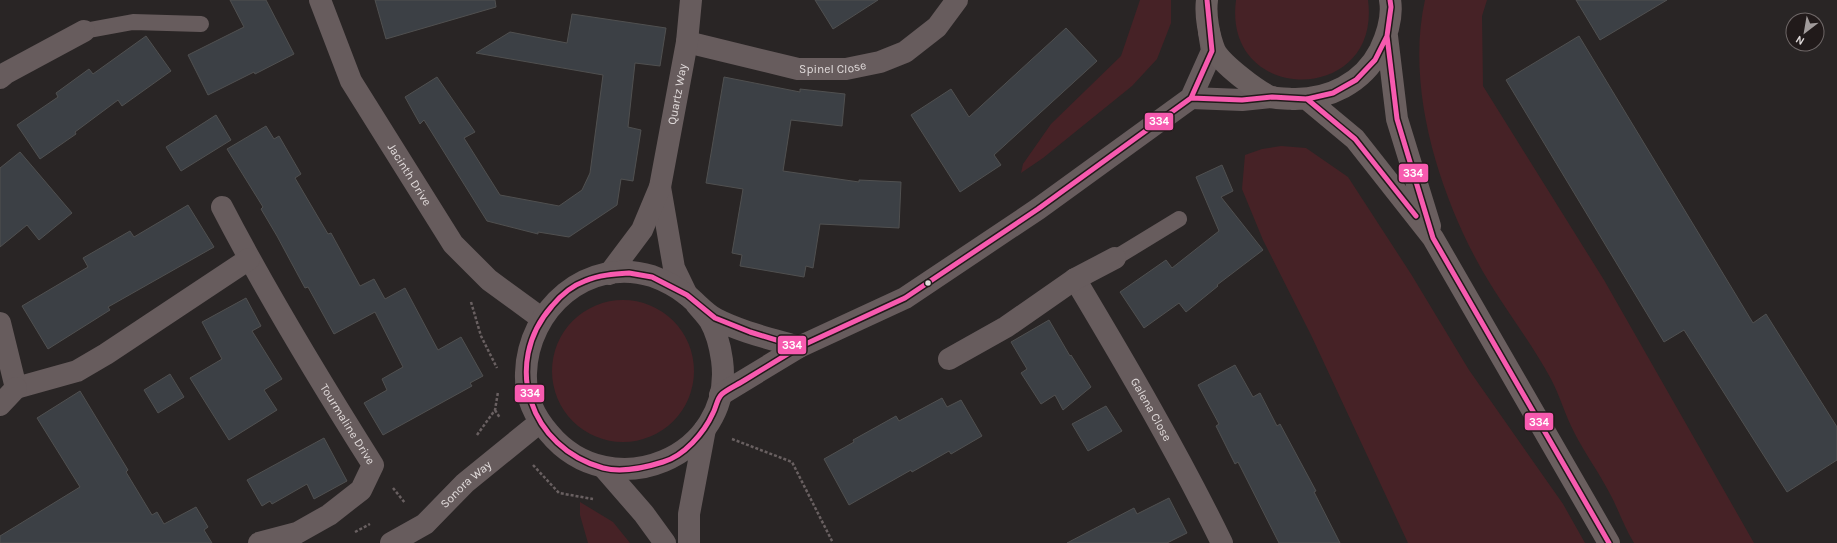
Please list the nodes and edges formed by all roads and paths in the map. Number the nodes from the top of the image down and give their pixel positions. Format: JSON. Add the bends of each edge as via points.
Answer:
{"nodes":[{"id":1,"x":320,"y":0,"type":"edge"},
{"id":2,"x":691,"y":0,"type":"edge"},
{"id":3,"x":957,"y":0,"type":"edge"},
{"id":4,"x":1207,"y":0,"type":"edge"},
{"id":5,"x":1390,"y":0,"type":"edge"},
{"id":6,"x":201,"y":24,"type":"dead end"},
{"id":7,"x":1208,"y":26,"type":"junction"},
{"id":8,"x":84,"y":32,"type":"joint"},
{"id":9,"x":1387,"y":36,"type":"junction"},
{"id":10,"x":686,"y":42,"type":"junction"},
{"id":11,"x":2,"y":74,"type":"edge"},
{"id":12,"x":1272,"y":97,"type":"junction"},
{"id":13,"x":1191,"y":98,"type":"junction"},
{"id":14,"x":1307,"y":99,"type":"junction"},
{"id":15,"x":660,"y":187,"type":"junction"},
{"id":16,"x":222,"y":207,"type":"dead end"},
{"id":17,"x":1179,"y":219,"type":"dead end"},
{"id":18,"x":1434,"y":238,"type":"junction"},
{"id":19,"x":1115,"y":258,"type":"joint"},
{"id":20,"x":249,"y":259,"type":"junction"},
{"id":21,"x":609,"y":274,"type":"junction"},
{"id":22,"x":1075,"y":279,"type":"junction"},
{"id":23,"x":692,"y":299,"type":"junction"},
{"id":24,"x":470,"y":301,"type":"dead end"},
{"id":25,"x":541,"y":318,"type":"junction"},
{"id":26,"x":0,"y":323,"type":"edge"},
{"id":27,"x":799,"y":347,"type":"junction"},
{"id":28,"x":949,"y":359,"type":"dead end"},
{"id":29,"x":498,"y":373,"type":"dead end"},
{"id":30,"x":16,"y":388,"type":"junction"},
{"id":31,"x":498,"y":388,"type":"dead end"},
{"id":32,"x":720,"y":396,"type":"junction"},
{"id":33,"x":0,"y":405,"type":"edge"},
{"id":34,"x":540,"y":422,"type":"junction"},
{"id":35,"x":705,"y":429,"type":"junction"},
{"id":36,"x":475,"y":438,"type":"dead end"},
{"id":37,"x":604,"y":468,"type":"junction"},
{"id":38,"x":412,"y":500,"type":"dead end"},
{"id":39,"x":400,"y":508,"type":"dead end"},
{"id":40,"x":376,"y":520,"type":"dead end"},
{"id":41,"x":350,"y":535,"type":"dead end"},
{"id":42,"x":260,"y":543,"type":"edge"},
{"id":43,"x":391,"y":543,"type":"edge"},
{"id":44,"x":665,"y":543,"type":"edge"},
{"id":45,"x":689,"y":543,"type":"edge"},
{"id":46,"x":833,"y":543,"type":"edge"},
{"id":47,"x":1222,"y":543,"type":"edge"},
{"id":48,"x":1609,"y":543,"type":"edge"}],
"edges":[{"from":1,"to":25,"type":"street","name":"Jacinth Drive","via":[[351,81],[453,244],[489,280]]},
{"from":2,"to":10,"type":"street","name":"Quartz Way"},
{"from":3,"to":10,"type":"street","name":"Spinel Close","via":[[937,27],[905,52],[880,62],[846,69],[798,68]]},
{"from":4,"to":7,"type":"main road"},
{"from":5,"to":9,"type":"main road"},
{"from":6,"to":8,"type":"lane","via":[[133,22]]},
{"from":7,"to":12,"type":"main road","via":[[1216,52],[1238,76]]},
{"from":7,"to":13,"type":"street","via":[[1212,51]]},
{"from":8,"to":11,"type":"street"},
{"from":9,"to":14,"type":"main road","via":[[1375,60],[1356,80],[1333,93]]},
{"from":9,"to":18,"type":"main road","via":[[1397,118]]},
{"from":10,"to":15,"type":"street","name":"Quartz Way"},
{"from":12,"to":13,"type":"street","via":[[1242,100]]},
{"from":12,"to":14,"type":"main road"},
{"from":13,"to":27,"type":"street","via":[[1038,209],[905,298]]},
{"from":14,"to":18,"type":"main road","via":[[1355,139]]},
{"from":15,"to":21,"type":"street","name":"Quartz Way","via":[[642,230]]},
{"from":15,"to":23,"type":"street","name":"Quartz Way","via":[[674,268]]},
{"from":16,"to":20,"type":"street","name":"Tourmaline Drive"},
{"from":17,"to":19,"type":"lane"},
{"from":18,"to":48,"type":"main road"},
{"from":19,"to":22,"type":"street"},
{"from":20,"to":30,"type":"street","via":[[77,371]]},
{"from":20,"to":42,"type":"street","name":"Tourmaline Drive","via":[[373,465],[360,490],[330,515],[297,533]]},
{"from":21,"to":23,"type":"street","via":[[629,272],[652,277]]},
{"from":21,"to":25,"type":"street","via":[[584,281],[564,292]]},
{"from":22,"to":28,"type":"street","via":[[1006,327]]},
{"from":22,"to":47,"type":"street","name":"Galena Close","via":[[1190,477]]},
{"from":23,"to":27,"type":"street","via":[[715,318]]},
{"from":23,"to":32,"type":"street","via":[[710,322],[719,344],[723,372]]},
{"from":24,"to":29,"type":"path","via":[[481,336],[497,365]]},
{"from":25,"to":34,"type":"street","via":[[526,356],[526,382],[533,409]]},
{"from":26,"to":30,"type":"street"},
{"from":27,"to":32,"type":"street"},
{"from":30,"to":33,"type":"street"},
{"from":31,"to":36,"type":"path","via":[[495,410]]},
{"from":32,"to":35,"type":"street"},
{"from":34,"to":37,"type":"street","via":[[558,445],[579,459]]},
{"from":34,"to":43,"type":"street","name":"Sonora Way","via":[[465,483],[425,524]]},
{"from":35,"to":37,"type":"street","via":[[687,448],[664,462],[628,470]]},
{"from":35,"to":45,"type":"street","via":[[689,514]]},
{"from":35,"to":46,"type":"path","via":[[792,462]]},
{"from":37,"to":44,"type":"street","via":[[644,514]]},
{"from":38,"to":39,"type":"path"},
{"from":40,"to":41,"type":"path"}]}
